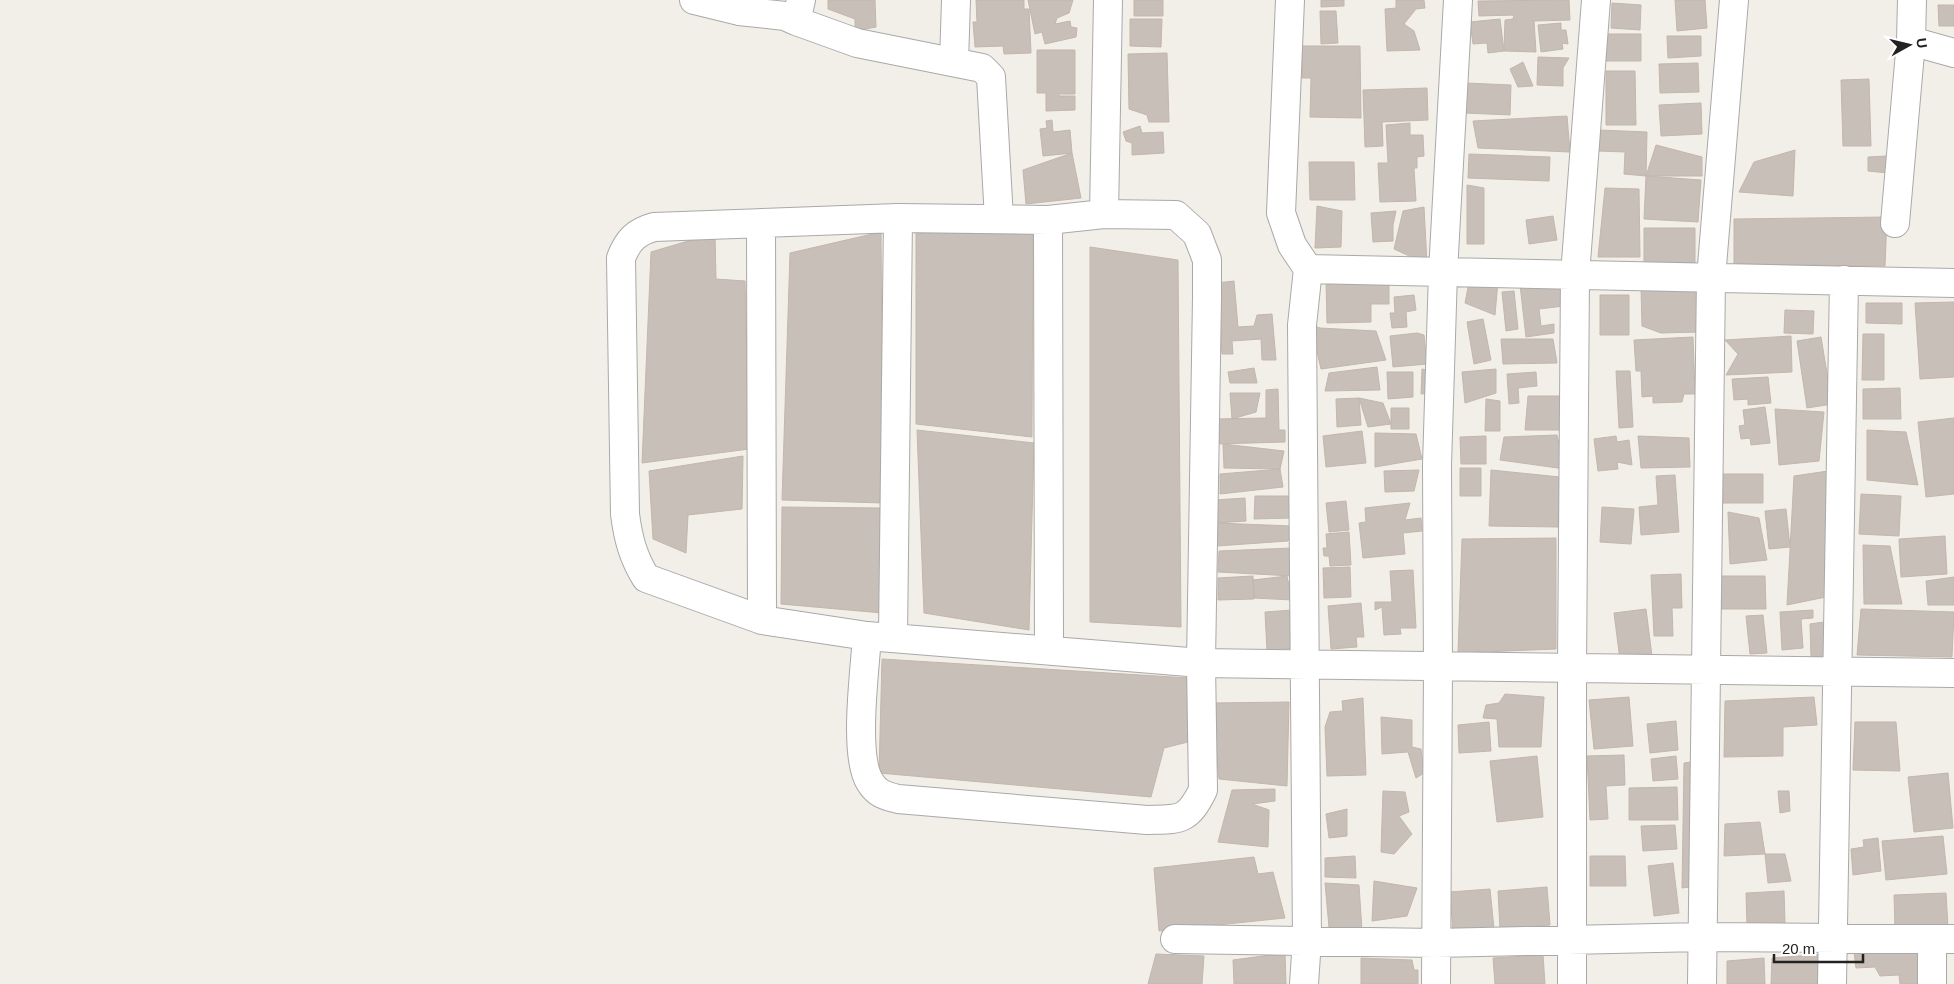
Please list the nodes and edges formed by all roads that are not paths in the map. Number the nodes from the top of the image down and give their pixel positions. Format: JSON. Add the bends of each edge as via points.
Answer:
{"nodes":[{"id":1,"x":694,"y":0,"type":"edge"},
{"id":2,"x":956,"y":0,"type":"edge"},
{"id":3,"x":1108,"y":0,"type":"edge"},
{"id":4,"x":1290,"y":0,"type":"edge"},
{"id":5,"x":1458,"y":0,"type":"edge"},
{"id":6,"x":1596,"y":0,"type":"edge"},
{"id":7,"x":1734,"y":0,"type":"edge"},
{"id":8,"x":1912,"y":0,"type":"edge"},
{"id":9,"x":799,"y":10,"type":"edge"},
{"id":10,"x":1911,"y":41,"type":"junction"},
{"id":11,"x":1954,"y":53,"type":"edge"},
{"id":12,"x":954,"y":62,"type":"junction"},
{"id":13,"x":1104,"y":214,"type":"junction"},
{"id":14,"x":898,"y":218,"type":"junction"},
{"id":15,"x":999,"y":219,"type":"junction"},
{"id":16,"x":1048,"y":220,"type":"junction"},
{"id":17,"x":762,"y":223,"type":"junction"},
{"id":18,"x":1895,"y":223,"type":"dead end"},
{"id":19,"x":1308,"y":269,"type":"junction"},
{"id":20,"x":1442,"y":272,"type":"junction"},
{"id":21,"x":1575,"y":275,"type":"junction"},
{"id":22,"x":1711,"y":278,"type":"junction"},
{"id":23,"x":1844,"y":280,"type":"junction"},
{"id":24,"x":1954,"y":282,"type":"edge"},
{"id":25,"x":762,"y":620,"type":"junction"},
{"id":26,"x":880,"y":636,"type":"junction"},
{"id":27,"x":1049,"y":649,"type":"junction"},
{"id":28,"x":1201,"y":663,"type":"junction"},
{"id":29,"x":1304,"y":666,"type":"junction"},
{"id":30,"x":1438,"y":668,"type":"junction"},
{"id":31,"x":1572,"y":669,"type":"junction"},
{"id":32,"x":1706,"y":671,"type":"junction"},
{"id":33,"x":1838,"y":672,"type":"junction"},
{"id":34,"x":1954,"y":673,"type":"edge"},
{"id":35,"x":1701,"y":937,"type":"junction"},
{"id":36,"x":1832,"y":937,"type":"junction"},
{"id":37,"x":1175,"y":939,"type":"dead end"},
{"id":38,"x":1943,"y":939,"type":"edge"},
{"id":39,"x":1306,"y":940,"type":"junction"},
{"id":40,"x":1573,"y":940,"type":"junction"},
{"id":41,"x":1436,"y":943,"type":"junction"},
{"id":42,"x":1304,"y":984,"type":"edge"},
{"id":43,"x":1436,"y":984,"type":"edge"},
{"id":44,"x":1572,"y":984,"type":"edge"},
{"id":45,"x":1702,"y":984,"type":"edge"},
{"id":46,"x":1832,"y":984,"type":"edge"},
{"id":47,"x":1932,"y":984,"type":"edge"}],
"edges":[{"from":1,"to":9,"type":"street","via":[[739,12],[785,16]]},
{"from":2,"to":12,"type":"street"},
{"from":3,"to":13,"type":"street"},
{"from":4,"to":19,"type":"street","via":[[1281,212],[1292,245]]},
{"from":5,"to":20,"type":"street"},
{"from":6,"to":21,"type":"street"},
{"from":7,"to":22,"type":"street"},
{"from":8,"to":10,"type":"street"},
{"from":9,"to":12,"type":"street","via":[[857,43]]},
{"from":10,"to":11,"type":"street"},
{"from":10,"to":18,"type":"street"},
{"from":12,"to":15,"type":"street","via":[[982,68],[991,77]]},
{"from":13,"to":16,"type":"street"},
{"from":13,"to":28,"type":"street","via":[[1176,215],[1197,234],[1207,260]]},
{"from":14,"to":15,"type":"street"},
{"from":14,"to":17,"type":"street"},
{"from":14,"to":26,"type":"street"},
{"from":15,"to":16,"type":"street"},
{"from":16,"to":27,"type":"street"},
{"from":17,"to":25,"type":"street"},
{"from":17,"to":25,"type":"street","via":[[654,227],[639,232],[627,243],[621,258],[628,541],[646,578]]},
{"from":19,"to":20,"type":"street"},
{"from":19,"to":29,"type":"street","via":[[1302,325]]},
{"from":20,"to":21,"type":"street"},
{"from":20,"to":30,"type":"street","via":[[1437,465]]},
{"from":21,"to":22,"type":"street"},
{"from":21,"to":31,"type":"street"},
{"from":22,"to":23,"type":"street"},
{"from":22,"to":32,"type":"street"},
{"from":23,"to":24,"type":"street"},
{"from":23,"to":33,"type":"street"},
{"from":25,"to":26,"type":"street"},
{"from":26,"to":27,"type":"street"},
{"from":26,"to":28,"type":"street","via":[[862,750],[870,782],[881,795],[1147,820],[1178,819],[1194,809],[1203,790]]},
{"from":27,"to":28,"type":"street"},
{"from":28,"to":29,"type":"street"},
{"from":29,"to":30,"type":"street"},
{"from":29,"to":39,"type":"street"},
{"from":30,"to":31,"type":"street"},
{"from":30,"to":41,"type":"street"},
{"from":31,"to":32,"type":"street"},
{"from":31,"to":40,"type":"street"},
{"from":32,"to":33,"type":"street"},
{"from":32,"to":35,"type":"street"},
{"from":33,"to":34,"type":"street"},
{"from":33,"to":36,"type":"street"},
{"from":35,"to":36,"type":"street"},
{"from":35,"to":40,"type":"street"},
{"from":35,"to":45,"type":"street"},
{"from":36,"to":38,"type":"street"},
{"from":36,"to":46,"type":"street"},
{"from":37,"to":39,"type":"street"},
{"from":38,"to":47,"type":"street"},
{"from":39,"to":41,"type":"street"},
{"from":39,"to":42,"type":"street"},
{"from":40,"to":41,"type":"street"},
{"from":40,"to":44,"type":"street"},
{"from":41,"to":43,"type":"street"}]}
